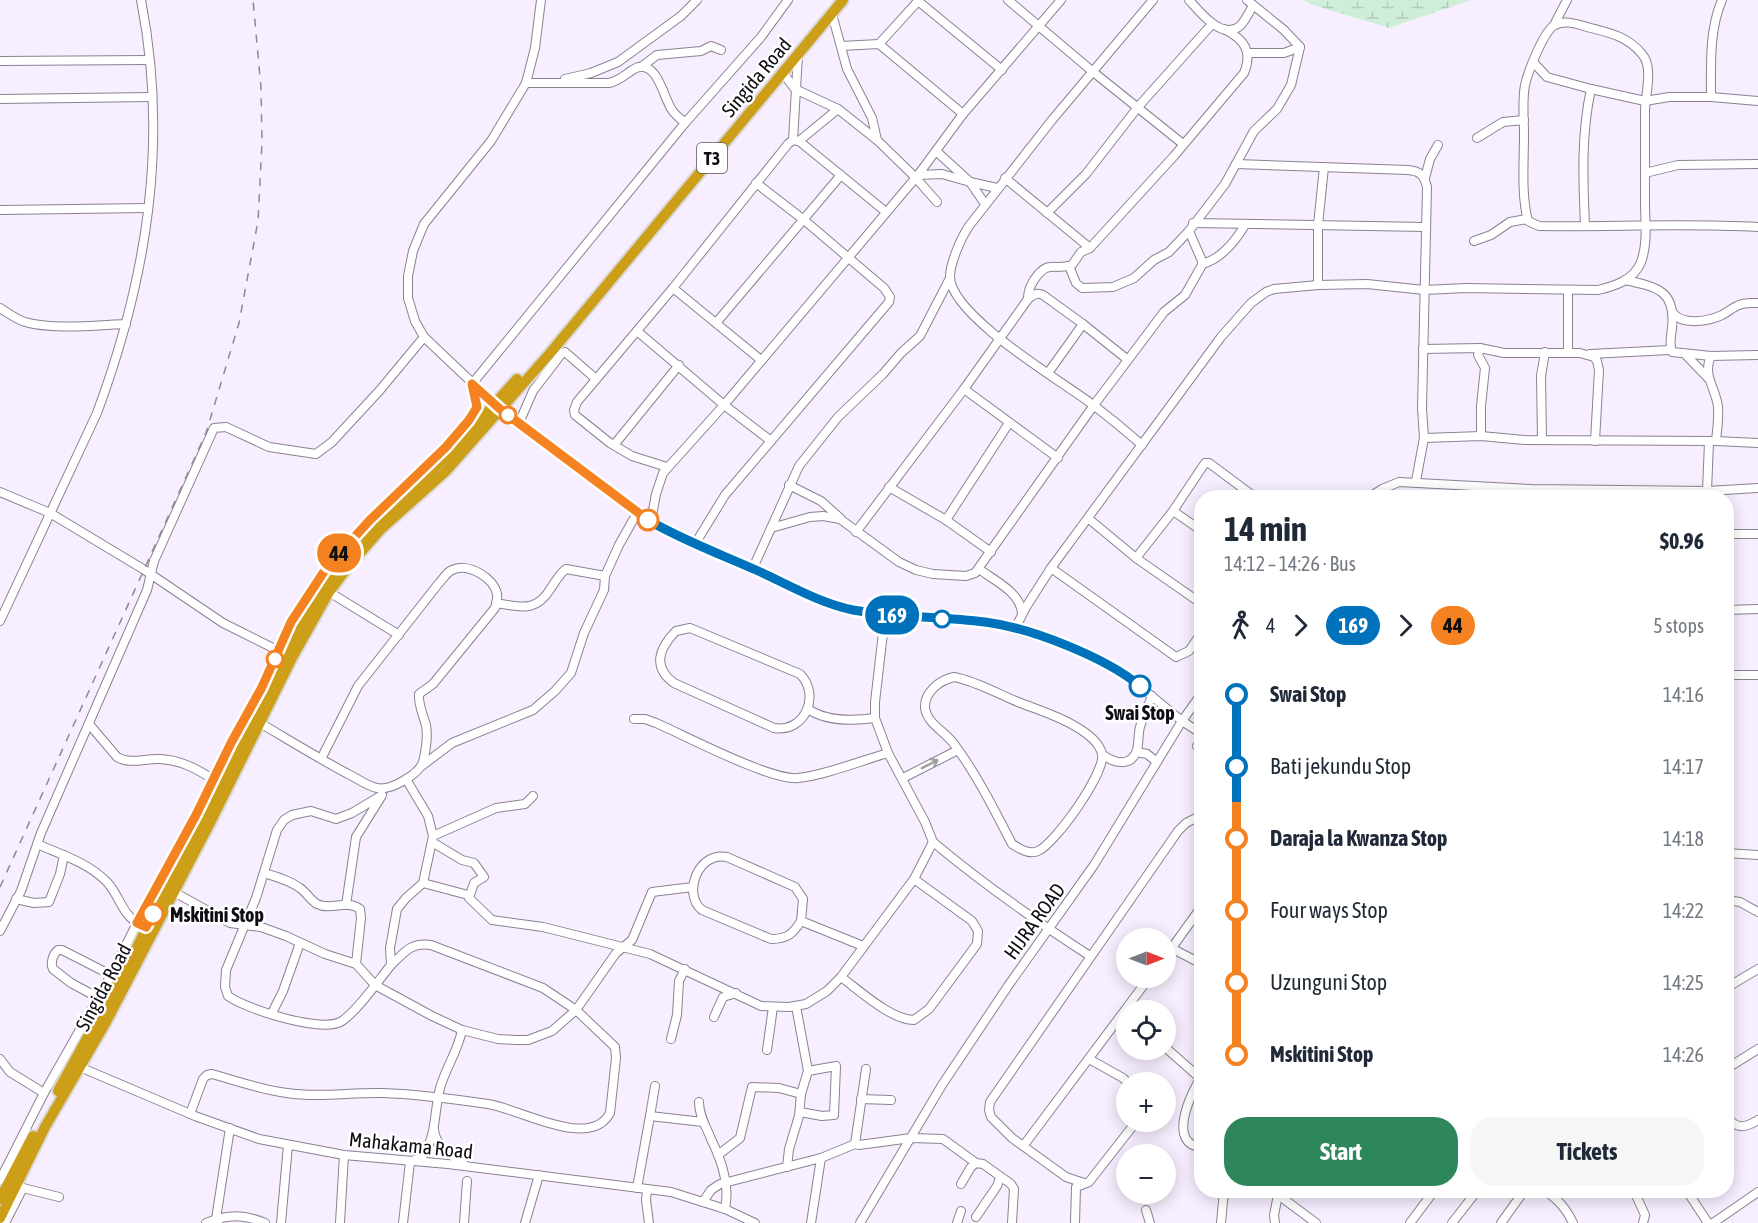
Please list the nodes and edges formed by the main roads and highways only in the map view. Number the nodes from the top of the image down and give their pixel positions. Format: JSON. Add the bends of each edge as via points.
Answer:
{"nodes":[{"id":1,"x":841,"y":1,"type":"edge"},
{"id":2,"x":497,"y":407,"type":"junction"},
{"id":3,"x":76,"y":1065,"type":"junction"},
{"id":4,"x":51,"y":1100,"type":"junction"},
{"id":5,"x":0,"y":1199,"type":"edge"},
{"id":6,"x":0,"y":1218,"type":"edge"}],
"edges":[{"from":1,"to":2,"type":"highway","name":"Singida Road","number":"T3","via":[[581,316]]},
{"from":2,"to":3,"type":"highway","name":"Singida Road","number":"T3","via":[[446,471],[381,530],[329,592],[174,892]]},
{"from":2,"to":3,"type":"highway","name":"Singida Road","number":"T3","via":[[356,544],[334,571],[295,634],[142,925]]},
{"from":3,"to":4,"type":"highway","name":"Singida Road","number":"T3"},
{"from":4,"to":5,"type":"highway","name":"Singida Road","number":"T3"},
{"from":4,"to":6,"type":"highway","name":"Singida Road","number":"T3","via":[[19,1187]]}]}
